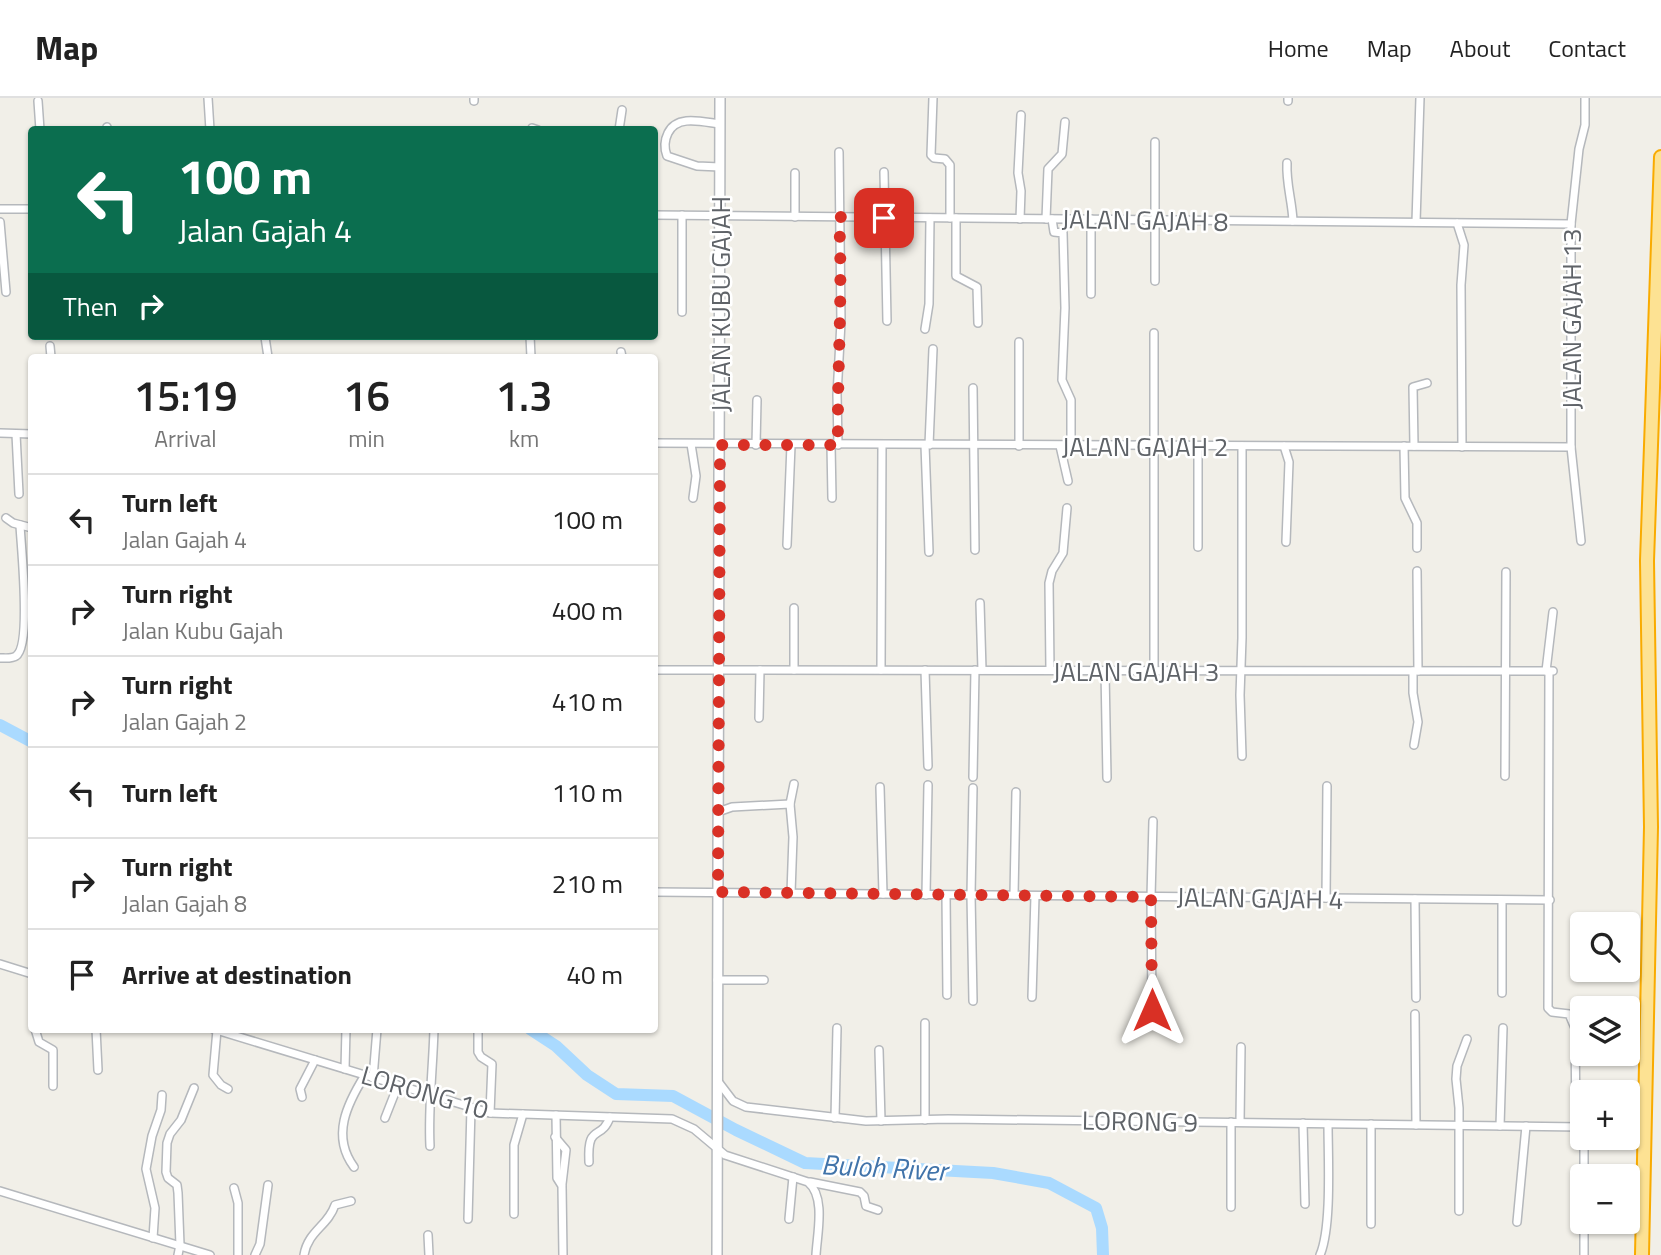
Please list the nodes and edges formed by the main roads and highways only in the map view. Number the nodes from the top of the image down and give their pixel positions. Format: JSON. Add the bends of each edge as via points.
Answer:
{"nodes":[{"id":1,"x":1661,"y":157,"type":"edge"},
{"id":2,"x":1642,"y":1255,"type":"edge"}],
"edges":[{"from":1,"to":2,"type":"highway","via":[[1647,561],[1651,827]]}]}
